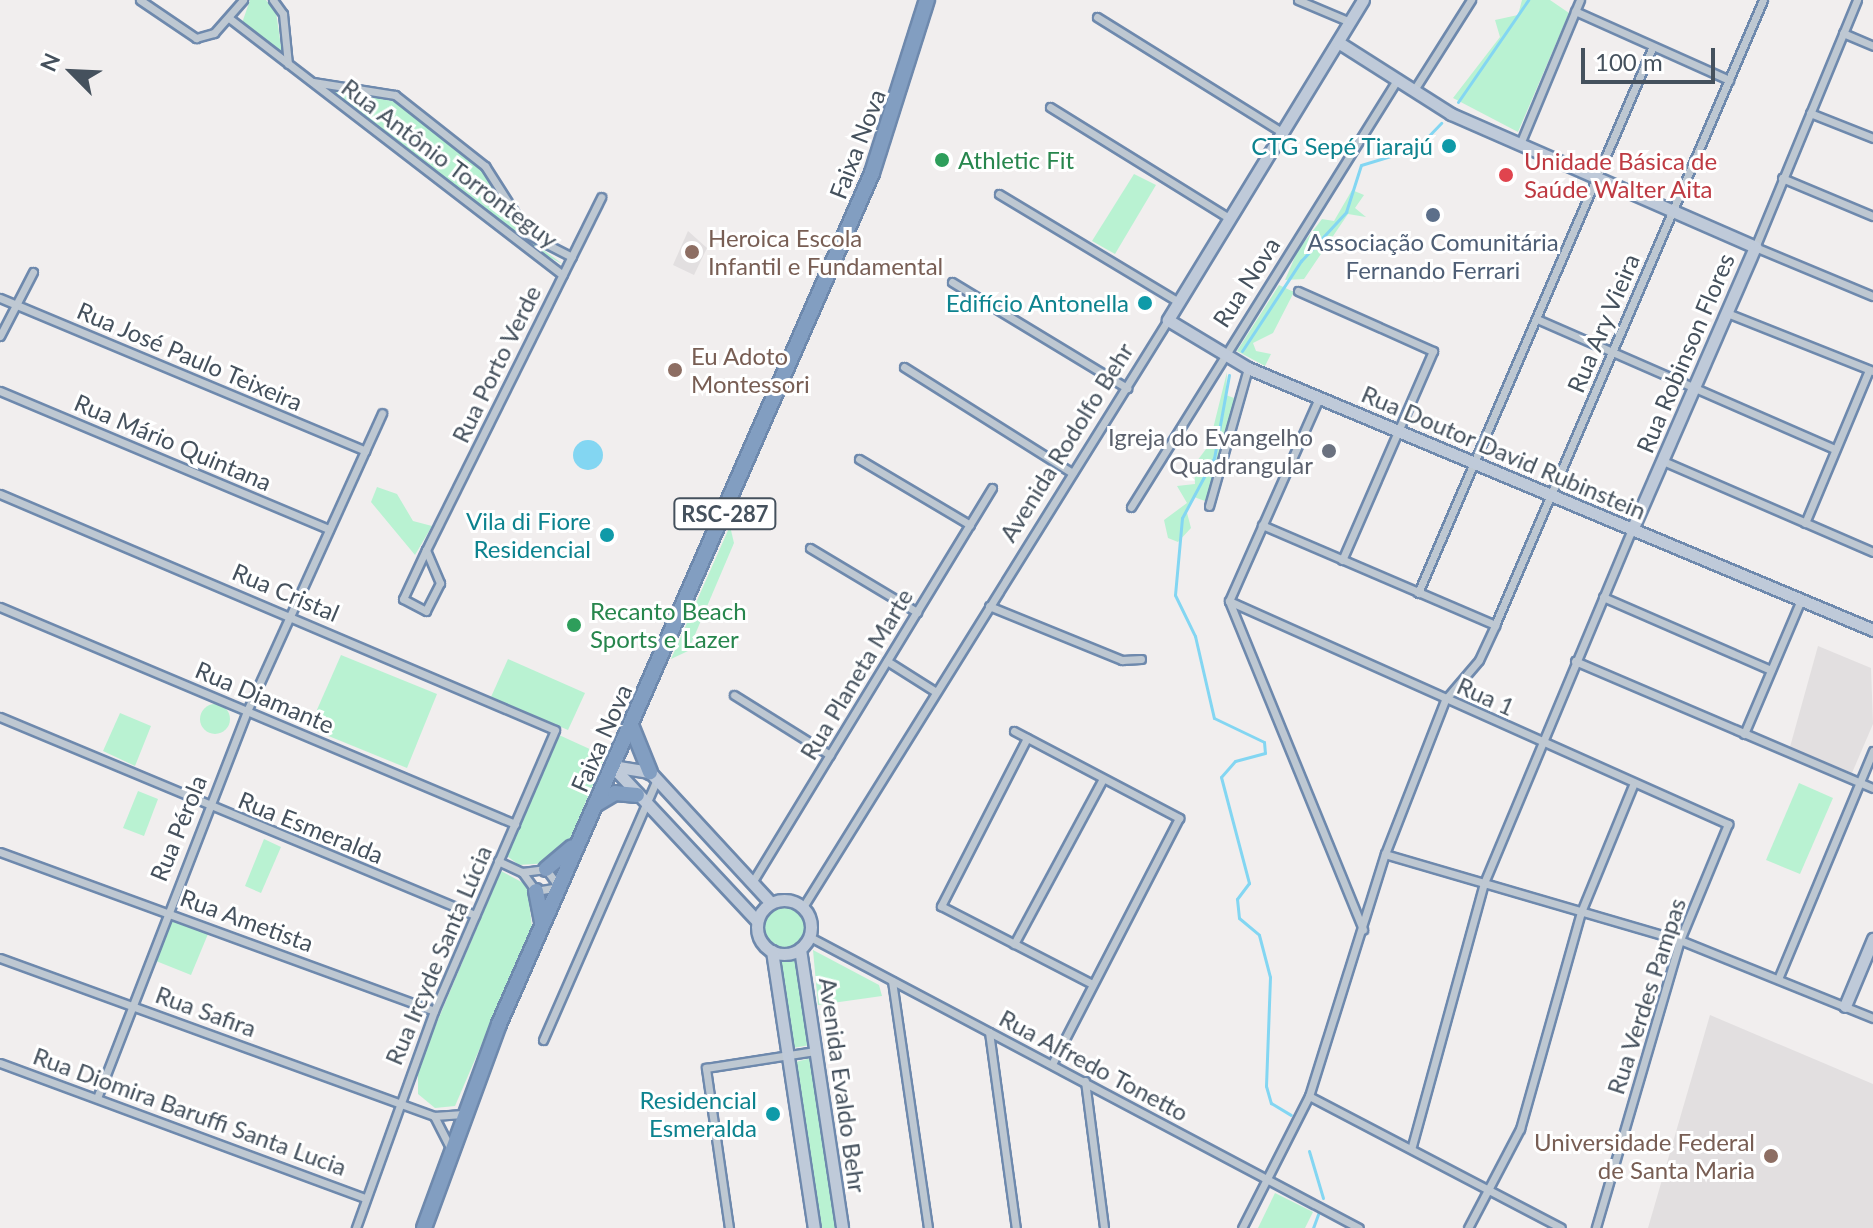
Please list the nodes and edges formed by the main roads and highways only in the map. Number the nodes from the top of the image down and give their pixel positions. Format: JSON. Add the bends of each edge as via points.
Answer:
{"nodes":[{"id":1,"x":927,"y":0,"type":"edge"},
{"id":2,"x":631,"y":724,"type":"junction"},
{"id":3,"x":653,"y":776,"type":"road end"},
{"id":4,"x":641,"y":799,"type":"road end"},
{"id":5,"x":595,"y":805,"type":"junction"},
{"id":6,"x":580,"y":838,"type":"junction"},
{"id":7,"x":546,"y":869,"type":"road end"},
{"id":8,"x":536,"y":891,"type":"road end"},
{"id":9,"x":542,"y":925,"type":"junction"},
{"id":10,"x":424,"y":1228,"type":"edge"}],
"edges":[{"from":1,"to":2,"type":"highway","name":"Faixa Nova","number":"RSC-287","via":[[872,173]]},
{"from":2,"to":3,"type":"highway"},
{"from":2,"to":5,"type":"highway","name":"Faixa Nova","number":"RSC-287"},
{"from":4,"to":5,"type":"highway","via":[[615,793]]},
{"from":5,"to":6,"type":"highway","name":"Faixa Nova","number":"RSC-287"},
{"from":6,"to":7,"type":"highway"},
{"from":6,"to":9,"type":"highway","name":"Faixa Nova","number":"RSC-287"},
{"from":8,"to":9,"type":"highway"},
{"from":9,"to":10,"type":"highway","name":"Faixa Nova","number":"RSC-287","via":[[450,1147]]}]}
